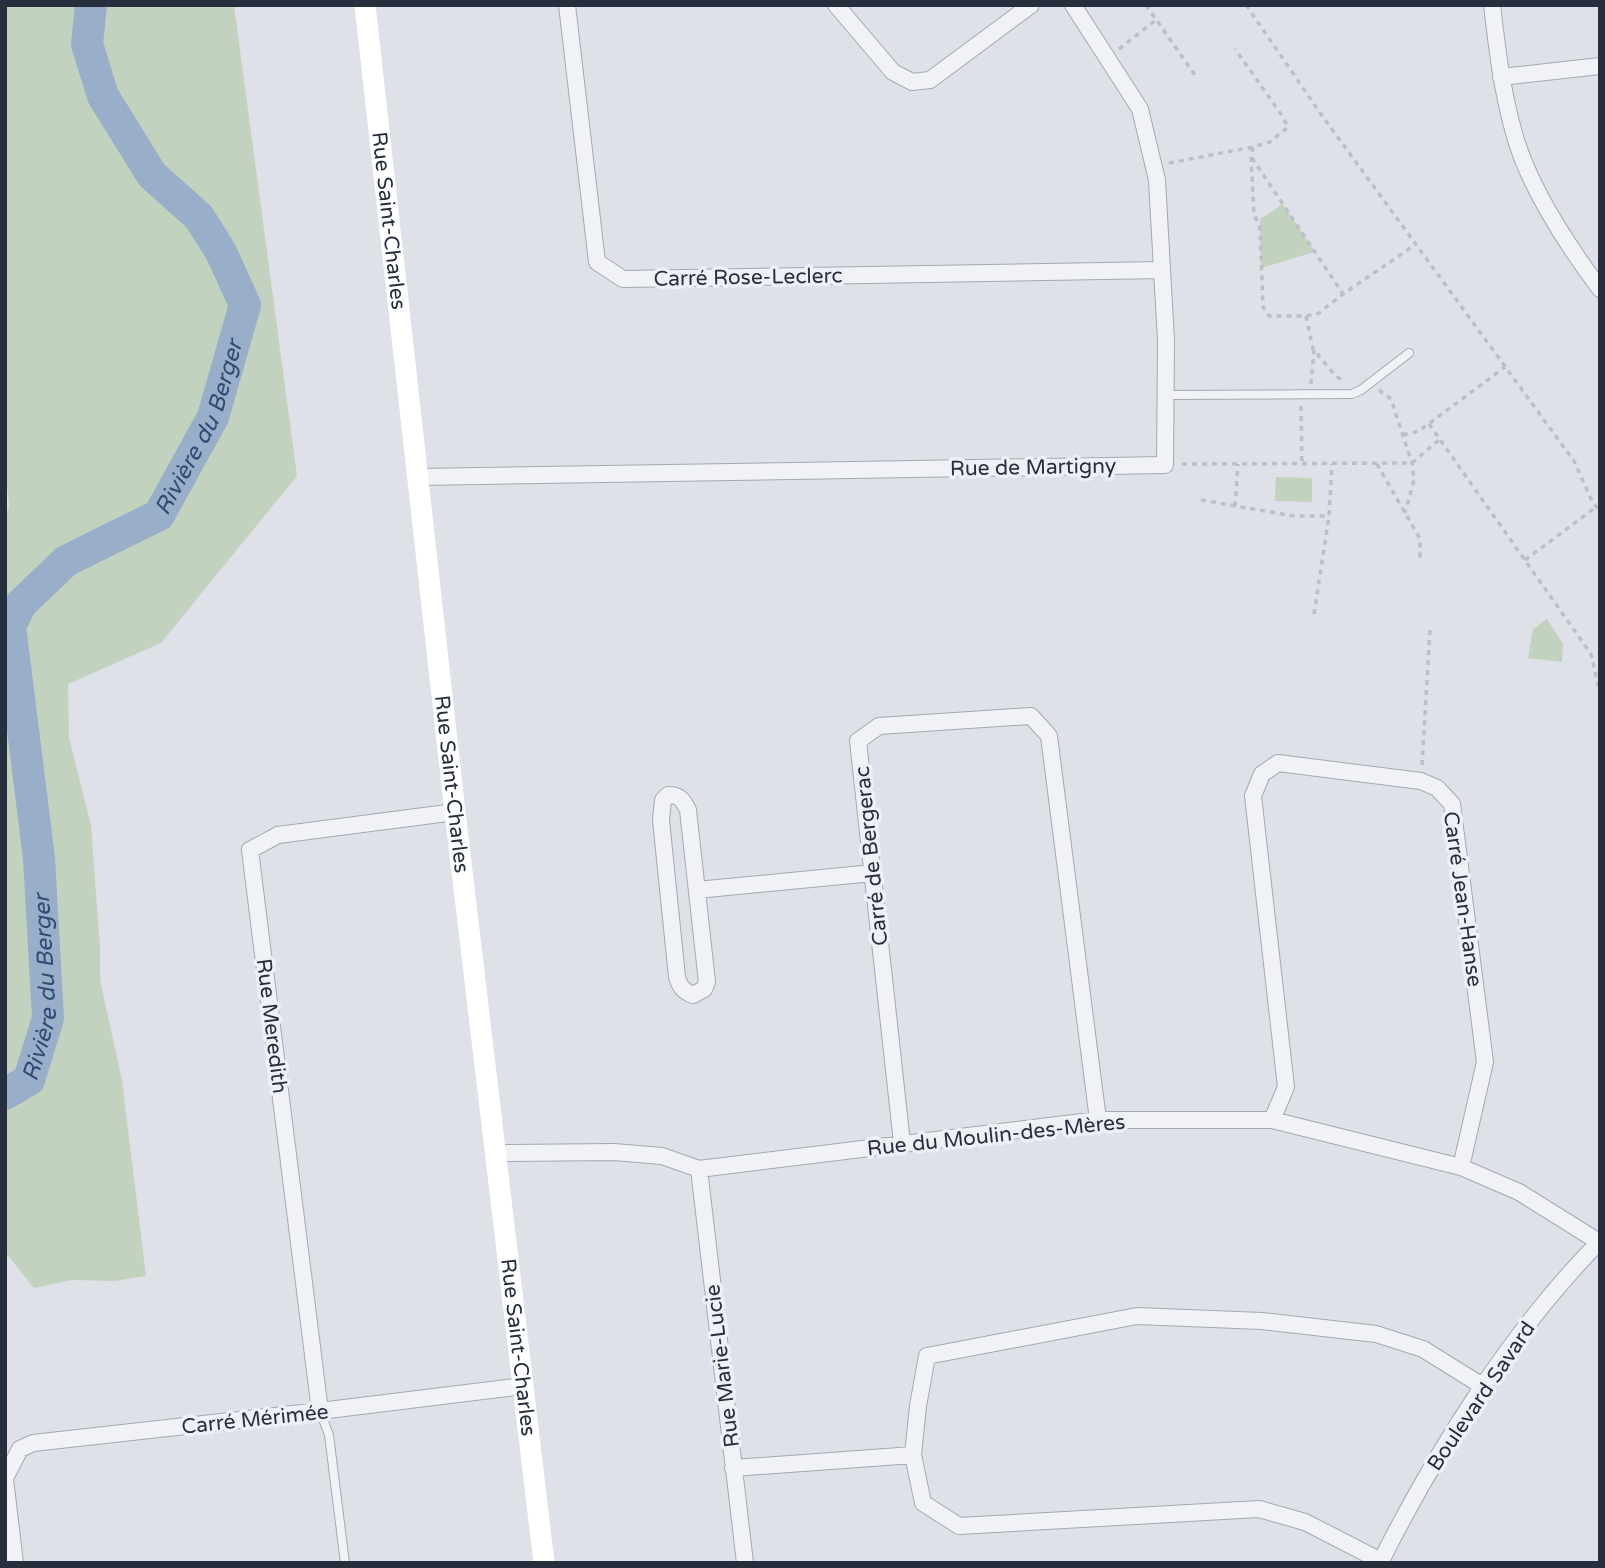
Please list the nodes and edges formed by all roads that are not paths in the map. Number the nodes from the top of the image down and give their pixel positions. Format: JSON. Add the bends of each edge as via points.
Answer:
{"nodes":[{"id":1,"x":365,"y":5,"type":"edge"},
{"id":2,"x":567,"y":5,"type":"edge"},
{"id":3,"x":836,"y":5,"type":"edge"},
{"id":4,"x":1031,"y":5,"type":"edge"},
{"id":5,"x":1073,"y":5,"type":"edge"},
{"id":6,"x":1492,"y":5,"type":"edge"},
{"id":7,"x":1600,"y":66,"type":"edge"},
{"id":8,"x":1501,"y":77,"type":"junction"},
{"id":9,"x":1162,"y":270,"type":"junction"},
{"id":10,"x":1600,"y":289,"type":"edge"},
{"id":11,"x":1409,"y":353,"type":"dead end"},
{"id":12,"x":1166,"y":395,"type":"junction"},
{"id":13,"x":419,"y":477,"type":"junction"},
{"id":14,"x":455,"y":812,"type":"junction"},
{"id":15,"x":873,"y":873,"type":"junction"},
{"id":16,"x":697,"y":890,"type":"junction"},
{"id":17,"x":1272,"y":1119,"type":"junction"},
{"id":18,"x":1098,"y":1120,"type":"junction"},
{"id":19,"x":902,"y":1143,"type":"junction"},
{"id":20,"x":497,"y":1153,"type":"junction"},
{"id":21,"x":1461,"y":1167,"type":"junction"},
{"id":22,"x":699,"y":1168,"type":"junction"},
{"id":23,"x":1599,"y":1242,"type":"edge"},
{"id":24,"x":523,"y":1386,"type":"junction"},
{"id":25,"x":1484,"y":1387,"type":"junction"},
{"id":26,"x":320,"y":1412,"type":"junction"},
{"id":27,"x":913,"y":1455,"type":"junction"},
{"id":28,"x":733,"y":1468,"type":"junction"},
{"id":29,"x":5,"y":1478,"type":"edge"},
{"id":30,"x":1381,"y":1562,"type":"edge"},
{"id":31,"x":15,"y":1563,"type":"edge"},
{"id":32,"x":345,"y":1563,"type":"edge"},
{"id":33,"x":544,"y":1563,"type":"edge"},
{"id":34,"x":745,"y":1563,"type":"edge"}],
"edges":[{"from":1,"to":13,"type":"street","name":"Rue Saint-Charles"},
{"from":2,"to":9,"type":"street","name":"Carré Rose-Leclerc","via":[[597,262],[623,279]]},
{"from":3,"to":4,"type":"street","via":[[893,72],[912,82],[930,80]]},
{"from":5,"to":9,"type":"street","name":"Rue de Martigny","via":[[1140,109],[1157,180]]},
{"from":6,"to":8,"type":"street"},
{"from":7,"to":8,"type":"street"},
{"from":8,"to":10,"type":"street","via":[[1514,136],[1539,193]]},
{"from":9,"to":12,"type":"street","name":"Rue de Martigny"},
{"from":11,"to":12,"type":"lane","via":[[1352,394]]},
{"from":12,"to":13,"type":"street","name":"Rue de Martigny","via":[[1165,465]]},
{"from":13,"to":14,"type":"street","name":"Rue Saint-Charles"},
{"from":14,"to":20,"type":"street","name":"Rue Saint-Charles"},
{"from":14,"to":26,"type":"street","name":"Rue Meredith","via":[[278,835],[250,850]]},
{"from":15,"to":16,"type":"street"},
{"from":15,"to":18,"type":"street","name":"Carré de Bergerac","via":[[858,741],[879,726],[1031,716],[1049,736]]},
{"from":15,"to":19,"type":"street","name":"Carré de Bergerac"},
{"from":16,"to":16,"type":"street","via":[[688,810],[682,799],[668,795],[661,820],[677,977],[679,985],[692,995],[707,982]]},
{"from":17,"to":18,"type":"street","name":"Rue du Moulin-des-Mères"},
{"from":17,"to":21,"type":"street","name":"Rue du Moulin-des-Mères"},
{"from":17,"to":21,"type":"street","name":"Carré Jean-Hanse","via":[[1286,1087],[1253,796],[1262,774],[1278,762],[1421,781],[1437,788],[1452,804],[1485,1062]]},
{"from":18,"to":19,"type":"street","name":"Rue du Moulin-des-Mères"},
{"from":19,"to":22,"type":"street","name":"Rue du Moulin-des-Mères"},
{"from":20,"to":22,"type":"street","name":"Rue du Moulin-des-Mères","via":[[614,1152],[662,1156]]},
{"from":20,"to":24,"type":"street","name":"Rue Saint-Charles"},
{"from":21,"to":23,"type":"street","name":"Rue du Moulin-des-Mères","via":[[1519,1192]]},
{"from":22,"to":28,"type":"street","name":"Rue Marie-Lucie"},
{"from":23,"to":25,"type":"street","name":"Boulevard Savard","via":[[1548,1296]]},
{"from":24,"to":26,"type":"street","name":"Carré Mérimée"},
{"from":24,"to":33,"type":"street","name":"Rue Saint-Charles"},
{"from":25,"to":27,"type":"street","via":[[1423,1349],[1376,1334],[1262,1321],[1138,1316],[927,1356]]},
{"from":25,"to":30,"type":"street","name":"Boulevard Savard","via":[[1438,1457]]},
{"from":26,"to":29,"type":"street","name":"Carré Mérimée","via":[[33,1443],[20,1449]]},
{"from":26,"to":32,"type":"lane","via":[[329,1435]]},
{"from":27,"to":28,"type":"street"},
{"from":27,"to":30,"type":"street","via":[[923,1503],[959,1526],[1259,1509],[1305,1522]]},
{"from":28,"to":34,"type":"street","name":"Rue Marie-Lucie"},
{"from":29,"to":31,"type":"street","name":"Carré Mérimée"}]}
